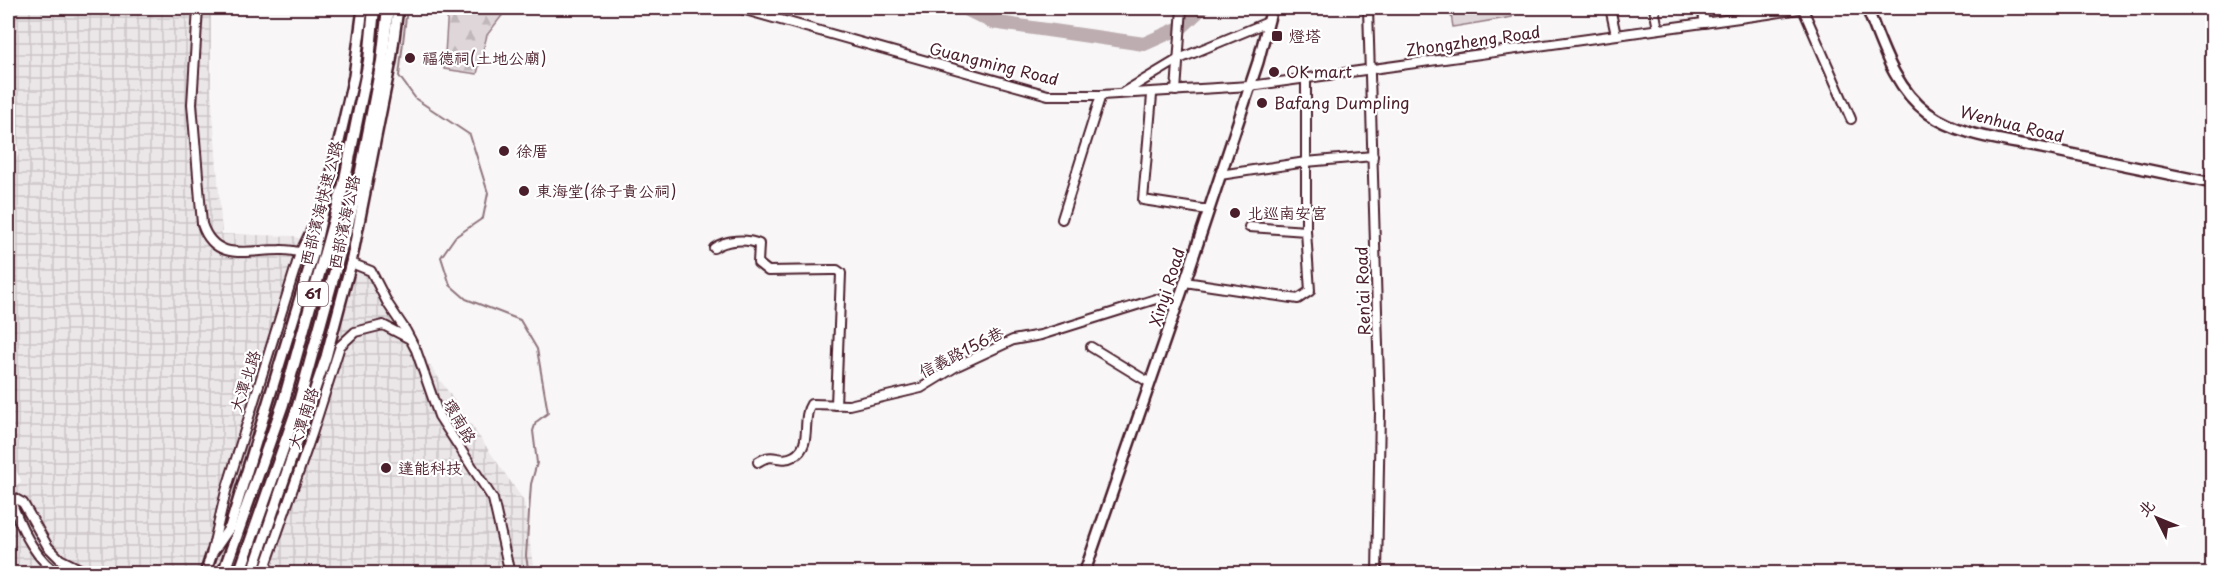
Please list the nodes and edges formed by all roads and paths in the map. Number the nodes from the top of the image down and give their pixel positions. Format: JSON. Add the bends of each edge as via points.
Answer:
{"nodes":[{"id":1,"x":198,"y":8,"type":"edge"},
{"id":2,"x":363,"y":8,"type":"edge"},
{"id":3,"x":374,"y":8,"type":"edge"},
{"id":4,"x":388,"y":8,"type":"edge"},
{"id":5,"x":398,"y":8,"type":"edge"},
{"id":6,"x":738,"y":8,"type":"edge"},
{"id":7,"x":1272,"y":8,"type":"edge"},
{"id":8,"x":1368,"y":8,"type":"edge"},
{"id":9,"x":1610,"y":8,"type":"edge"},
{"id":10,"x":1654,"y":8,"type":"edge"},
{"id":11,"x":1702,"y":8,"type":"edge"},
{"id":12,"x":1805,"y":8,"type":"edge"},
{"id":13,"x":1867,"y":8,"type":"edge"},
{"id":14,"x":1182,"y":9,"type":"edge"},
{"id":15,"x":1768,"y":11,"type":"edge"},
{"id":16,"x":1268,"y":22,"type":"junction"},
{"id":17,"x":1705,"y":23,"type":"junction"},
{"id":18,"x":1658,"y":29,"type":"junction"},
{"id":19,"x":1616,"y":35,"type":"junction"},
{"id":20,"x":1179,"y":59,"type":"junction"},
{"id":21,"x":1371,"y":69,"type":"junction"},
{"id":22,"x":1306,"y":78,"type":"junction"},
{"id":23,"x":1250,"y":86,"type":"junction"},
{"id":24,"x":1176,"y":91,"type":"junction"},
{"id":25,"x":1123,"y":93,"type":"junction"},
{"id":26,"x":1101,"y":95,"type":"junction"},
{"id":27,"x":1152,"y":95,"type":"dead end"},
{"id":28,"x":1851,"y":119,"type":"dead end"},
{"id":29,"x":1373,"y":156,"type":"junction"},
{"id":30,"x":1306,"y":162,"type":"junction"},
{"id":31,"x":1220,"y":175,"type":"junction"},
{"id":32,"x":2212,"y":183,"type":"edge"},
{"id":33,"x":325,"y":202,"type":"junction"},
{"id":34,"x":1208,"y":210,"type":"junction"},
{"id":35,"x":1062,"y":219,"type":"dead end"},
{"id":36,"x":1249,"y":227,"type":"dead end"},
{"id":37,"x":1306,"y":231,"type":"junction"},
{"id":38,"x":714,"y":248,"type":"dead end"},
{"id":39,"x":300,"y":253,"type":"junction"},
{"id":40,"x":313,"y":255,"type":"junction"},
{"id":41,"x":351,"y":263,"type":"junction"},
{"id":42,"x":1185,"y":282,"type":"junction"},
{"id":43,"x":1177,"y":306,"type":"junction"},
{"id":44,"x":411,"y":339,"type":"junction"},
{"id":45,"x":1090,"y":347,"type":"dead end"},
{"id":46,"x":1150,"y":383,"type":"junction"},
{"id":47,"x":836,"y":405,"type":"junction"},
{"id":48,"x":758,"y":462,"type":"dead end"},
{"id":49,"x":8,"y":495,"type":"edge"},
{"id":50,"x":212,"y":553,"type":"junction"},
{"id":51,"x":60,"y":573,"type":"edge"},
{"id":52,"x":90,"y":573,"type":"edge"},
{"id":53,"x":205,"y":573,"type":"edge"},
{"id":54,"x":223,"y":573,"type":"edge"},
{"id":55,"x":238,"y":573,"type":"edge"},
{"id":56,"x":252,"y":573,"type":"edge"},
{"id":57,"x":263,"y":573,"type":"edge"},
{"id":58,"x":510,"y":573,"type":"edge"},
{"id":59,"x":1084,"y":573,"type":"edge"},
{"id":60,"x":1377,"y":573,"type":"edge"}],
"edges":[{"from":1,"to":39,"type":"street","via":[[192,104],[206,234],[213,243],[235,252],[281,249]]},
{"from":2,"to":33,"type":"main road","name":"西部濱海公路","number":"61","via":[[354,76]]},
{"from":3,"to":54,"type":"highway","name":"西部濱海快速公路","number":"61","via":[[369,61],[344,184],[283,405]]},
{"from":4,"to":55,"type":"highway","name":"西部濱海快速公路","number":"61","via":[[358,187],[298,406]]},
{"from":5,"to":41,"type":"main road","name":"西部濱海公路","number":"61"},
{"from":6,"to":26,"type":"street","name":"Guangming Road","via":[[1048,95]]},
{"from":7,"to":16,"type":"main road","name":"Xinyi Road"},
{"from":8,"to":21,"type":"street","name":"Ren'ai Road"},
{"from":9,"to":19,"type":"street"},
{"from":10,"to":18,"type":"street"},
{"from":11,"to":17,"type":"street"},
{"from":12,"to":15,"type":"street","name":"Zhongzheng Road"},
{"from":12,"to":28,"type":"street"},
{"from":13,"to":32,"type":"main road","name":"Wenhua Road","via":[[1896,78],[1928,113],[1954,127]]},
{"from":14,"to":20,"type":"street"},
{"from":15,"to":17,"type":"street","name":"Zhongzheng Road"},
{"from":16,"to":20,"type":"street"},
{"from":16,"to":23,"type":"main road","name":"Xinyi Road"},
{"from":17,"to":18,"type":"street","name":"Zhongzheng Road"},
{"from":18,"to":19,"type":"street","name":"Zhongzheng Road"},
{"from":19,"to":21,"type":"street","name":"Zhongzheng Road"},
{"from":20,"to":24,"type":"street"},
{"from":20,"to":25,"type":"street"},
{"from":21,"to":22,"type":"street","name":"Zhongzheng Road"},
{"from":21,"to":29,"type":"street","name":"Ren'ai Road"},
{"from":22,"to":23,"type":"street","name":"Zhongzheng Road"},
{"from":22,"to":30,"type":"street"},
{"from":23,"to":24,"type":"street","name":"Guangming Road"},
{"from":23,"to":31,"type":"main road","name":"Xinyi Road"},
{"from":24,"to":25,"type":"street","name":"Guangming Road"},
{"from":25,"to":26,"type":"street","name":"Guangming Road"},
{"from":26,"to":35,"type":"street"},
{"from":27,"to":34,"type":"street","via":[[1143,200]]},
{"from":29,"to":30,"type":"street"},
{"from":29,"to":60,"type":"street","name":"Ren'ai Road","via":[[1380,412]]},
{"from":30,"to":31,"type":"street"},
{"from":30,"to":37,"type":"street"},
{"from":31,"to":34,"type":"main road","name":"Xinyi Road"},
{"from":33,"to":39,"type":"street","name":"大潭北路"},
{"from":33,"to":40,"type":"main road","name":"西部濱海公路","number":"61"},
{"from":34,"to":42,"type":"main road","name":"Xinyi Road"},
{"from":36,"to":37,"type":"street"},
{"from":37,"to":42,"type":"street","via":[[1311,291],[1298,299]]},
{"from":38,"to":47,"type":"street","via":[[722,243],[754,241],[759,244],[758,263],[768,271],[841,273]]},
{"from":39,"to":40,"type":"street"},
{"from":39,"to":50,"type":"street","name":"大潭北路","via":[[226,491]]},
{"from":40,"to":50,"type":"main road","name":"西部濱海公路","number":"61","via":[[230,527]]},
{"from":41,"to":44,"type":"street","name":"環南路","via":[[371,271]]},
{"from":41,"to":56,"type":"main road","name":"西部濱海公路","number":"61","via":[[326,357]]},
{"from":42,"to":43,"type":"main road","name":"Xinyi Road"},
{"from":43,"to":46,"type":"main road","name":"Xinyi Road"},
{"from":43,"to":47,"type":"street","name":"信義路156巷","via":[[1156,299],[1013,340],[921,388]]},
{"from":44,"to":57,"type":"street","name":"大潭南路","via":[[383,325],[355,332],[340,346]]},
{"from":44,"to":58,"type":"street","name":"環南路","via":[[439,416],[493,499]]},
{"from":45,"to":46,"type":"street"},
{"from":46,"to":59,"type":"main road","name":"Xinyi Road"},
{"from":47,"to":48,"type":"street","name":"信義路156巷","via":[[810,406],[800,453],[786,459],[771,456]]},
{"from":49,"to":51,"type":"street","via":[[34,548],[44,562]]},
{"from":49,"to":52,"type":"street","via":[[23,503],[48,548],[60,560]]},
{"from":50,"to":53,"type":"main road","name":"大潭北路","number":"61"}]}
